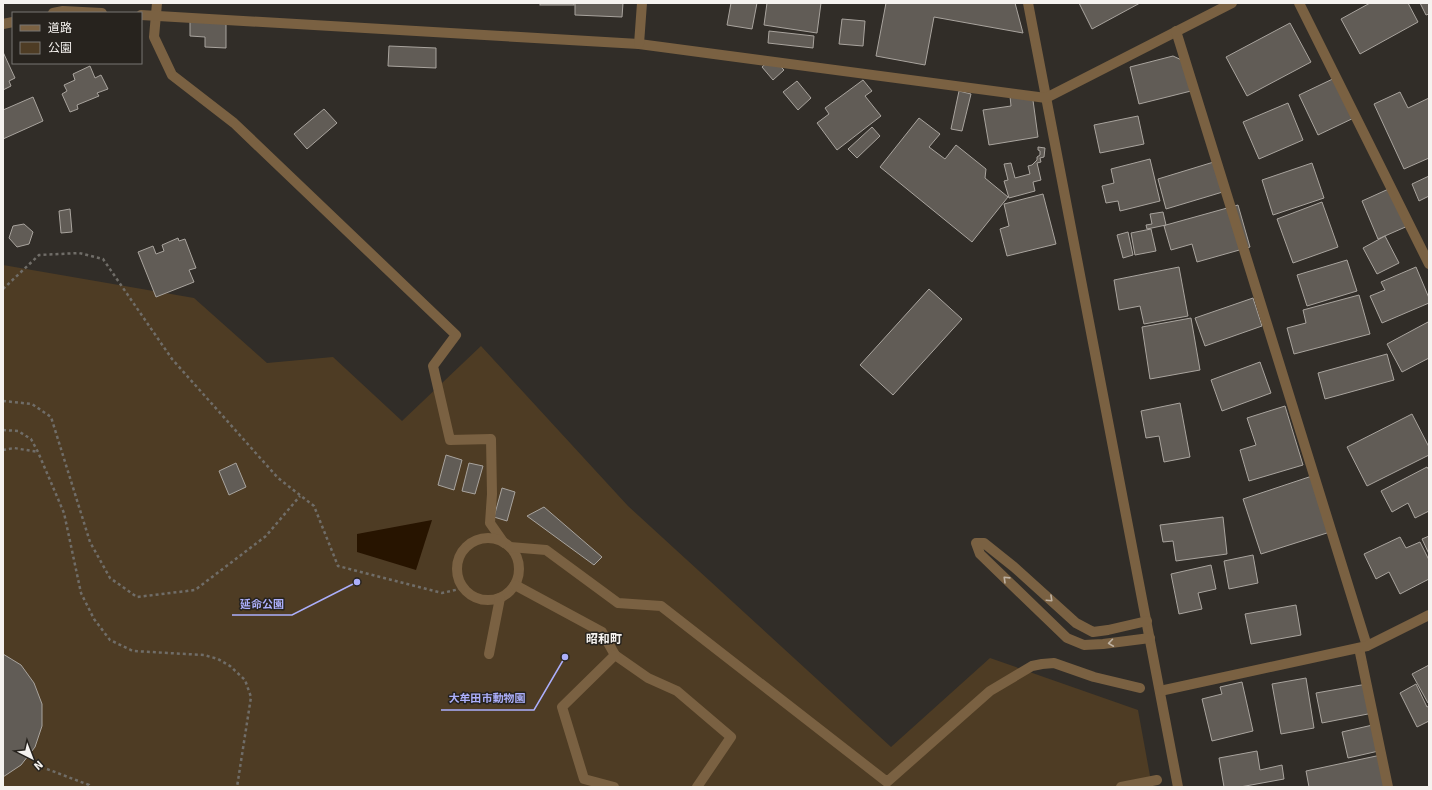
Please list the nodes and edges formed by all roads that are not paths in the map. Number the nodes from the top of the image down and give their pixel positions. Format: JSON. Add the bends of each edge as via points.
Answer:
{"nodes":[{"id":1,"x":157,"y":3,"type":"edge"},
{"id":2,"x":642,"y":3,"type":"edge"},
{"id":3,"x":1028,"y":3,"type":"edge"},
{"id":4,"x":1232,"y":3,"type":"edge"},
{"id":5,"x":1298,"y":3,"type":"edge"},
{"id":6,"x":58,"y":12,"type":"edge"},
{"id":7,"x":82,"y":12,"type":"edge"},
{"id":8,"x":142,"y":15,"type":"edge"},
{"id":9,"x":156,"y":16,"type":"junction"},
{"id":10,"x":1176,"y":31,"type":"junction"},
{"id":11,"x":639,"y":44,"type":"junction"},
{"id":12,"x":1046,"y":98,"type":"junction"},
{"id":13,"x":1429,"y":264,"type":"edge"},
{"id":14,"x":507,"y":545,"type":"junction"},
{"id":15,"x":515,"y":585,"type":"junction"},
{"id":16,"x":500,"y":598,"type":"junction"},
{"id":17,"x":1429,"y":616,"type":"edge"},
{"id":18,"x":1146,"y":621,"type":"junction"},
{"id":19,"x":1150,"y":638,"type":"junction"},
{"id":20,"x":1363,"y":647,"type":"junction"},
{"id":21,"x":489,"y":654,"type":"dead end"},
{"id":22,"x":615,"y":655,"type":"junction"},
{"id":23,"x":1140,"y":688,"type":"dead end"},
{"id":24,"x":1160,"y":691,"type":"junction"},
{"id":25,"x":1157,"y":780,"type":"dead end"},
{"id":26,"x":614,"y":787,"type":"edge"},
{"id":27,"x":697,"y":787,"type":"edge"},
{"id":28,"x":1121,"y":787,"type":"edge"},
{"id":29,"x":1178,"y":787,"type":"edge"},
{"id":30,"x":1388,"y":787,"type":"edge"}],
"edges":[{"from":1,"to":9,"type":"street"},
{"from":2,"to":11,"type":"street"},
{"from":3,"to":12,"type":"street"},
{"from":4,"to":10,"type":"street"},
{"from":5,"to":13,"type":"street"},
{"from":6,"to":7,"type":"street"},
{"from":8,"to":9,"type":"street"},
{"from":9,"to":11,"type":"street"},
{"from":9,"to":14,"type":"street","via":[[154,37],[172,75],[234,123],[456,335],[433,366],[450,440],[491,439],[490,523]]},
{"from":10,"to":12,"type":"street"},
{"from":10,"to":20,"type":"street"},
{"from":11,"to":12,"type":"street"},
{"from":12,"to":18,"type":"street"},
{"from":14,"to":15,"type":"street","via":[[516,555],[519,565],[519,576]]},
{"from":14,"to":16,"type":"street","via":[[491,538],[481,539],[471,544],[459,559],[459,579],[471,595],[480,599]]},
{"from":14,"to":23,"type":"street","via":[[546,550],[618,602],[661,606],[887,782],[990,691],[1032,666],[1054,664]]},
{"from":15,"to":16,"type":"street"},
{"from":15,"to":22,"type":"street","via":[[602,632]]},
{"from":16,"to":21,"type":"street"},
{"from":17,"to":20,"type":"street"},
{"from":18,"to":19,"type":"street"},
{"from":19,"to":18,"type":"street","one_way":true,"via":[[1084,645],[1067,638],[980,554],[976,544],[984,543],[1076,623],[1093,632]]},
{"from":19,"to":24,"type":"street"},
{"from":20,"to":24,"type":"street"},
{"from":20,"to":30,"type":"street"},
{"from":22,"to":26,"type":"street","via":[[562,707],[584,779]]},
{"from":22,"to":27,"type":"street","via":[[648,678],[677,691],[731,737]]},
{"from":24,"to":29,"type":"street"},
{"from":25,"to":28,"type":"street"}]}
